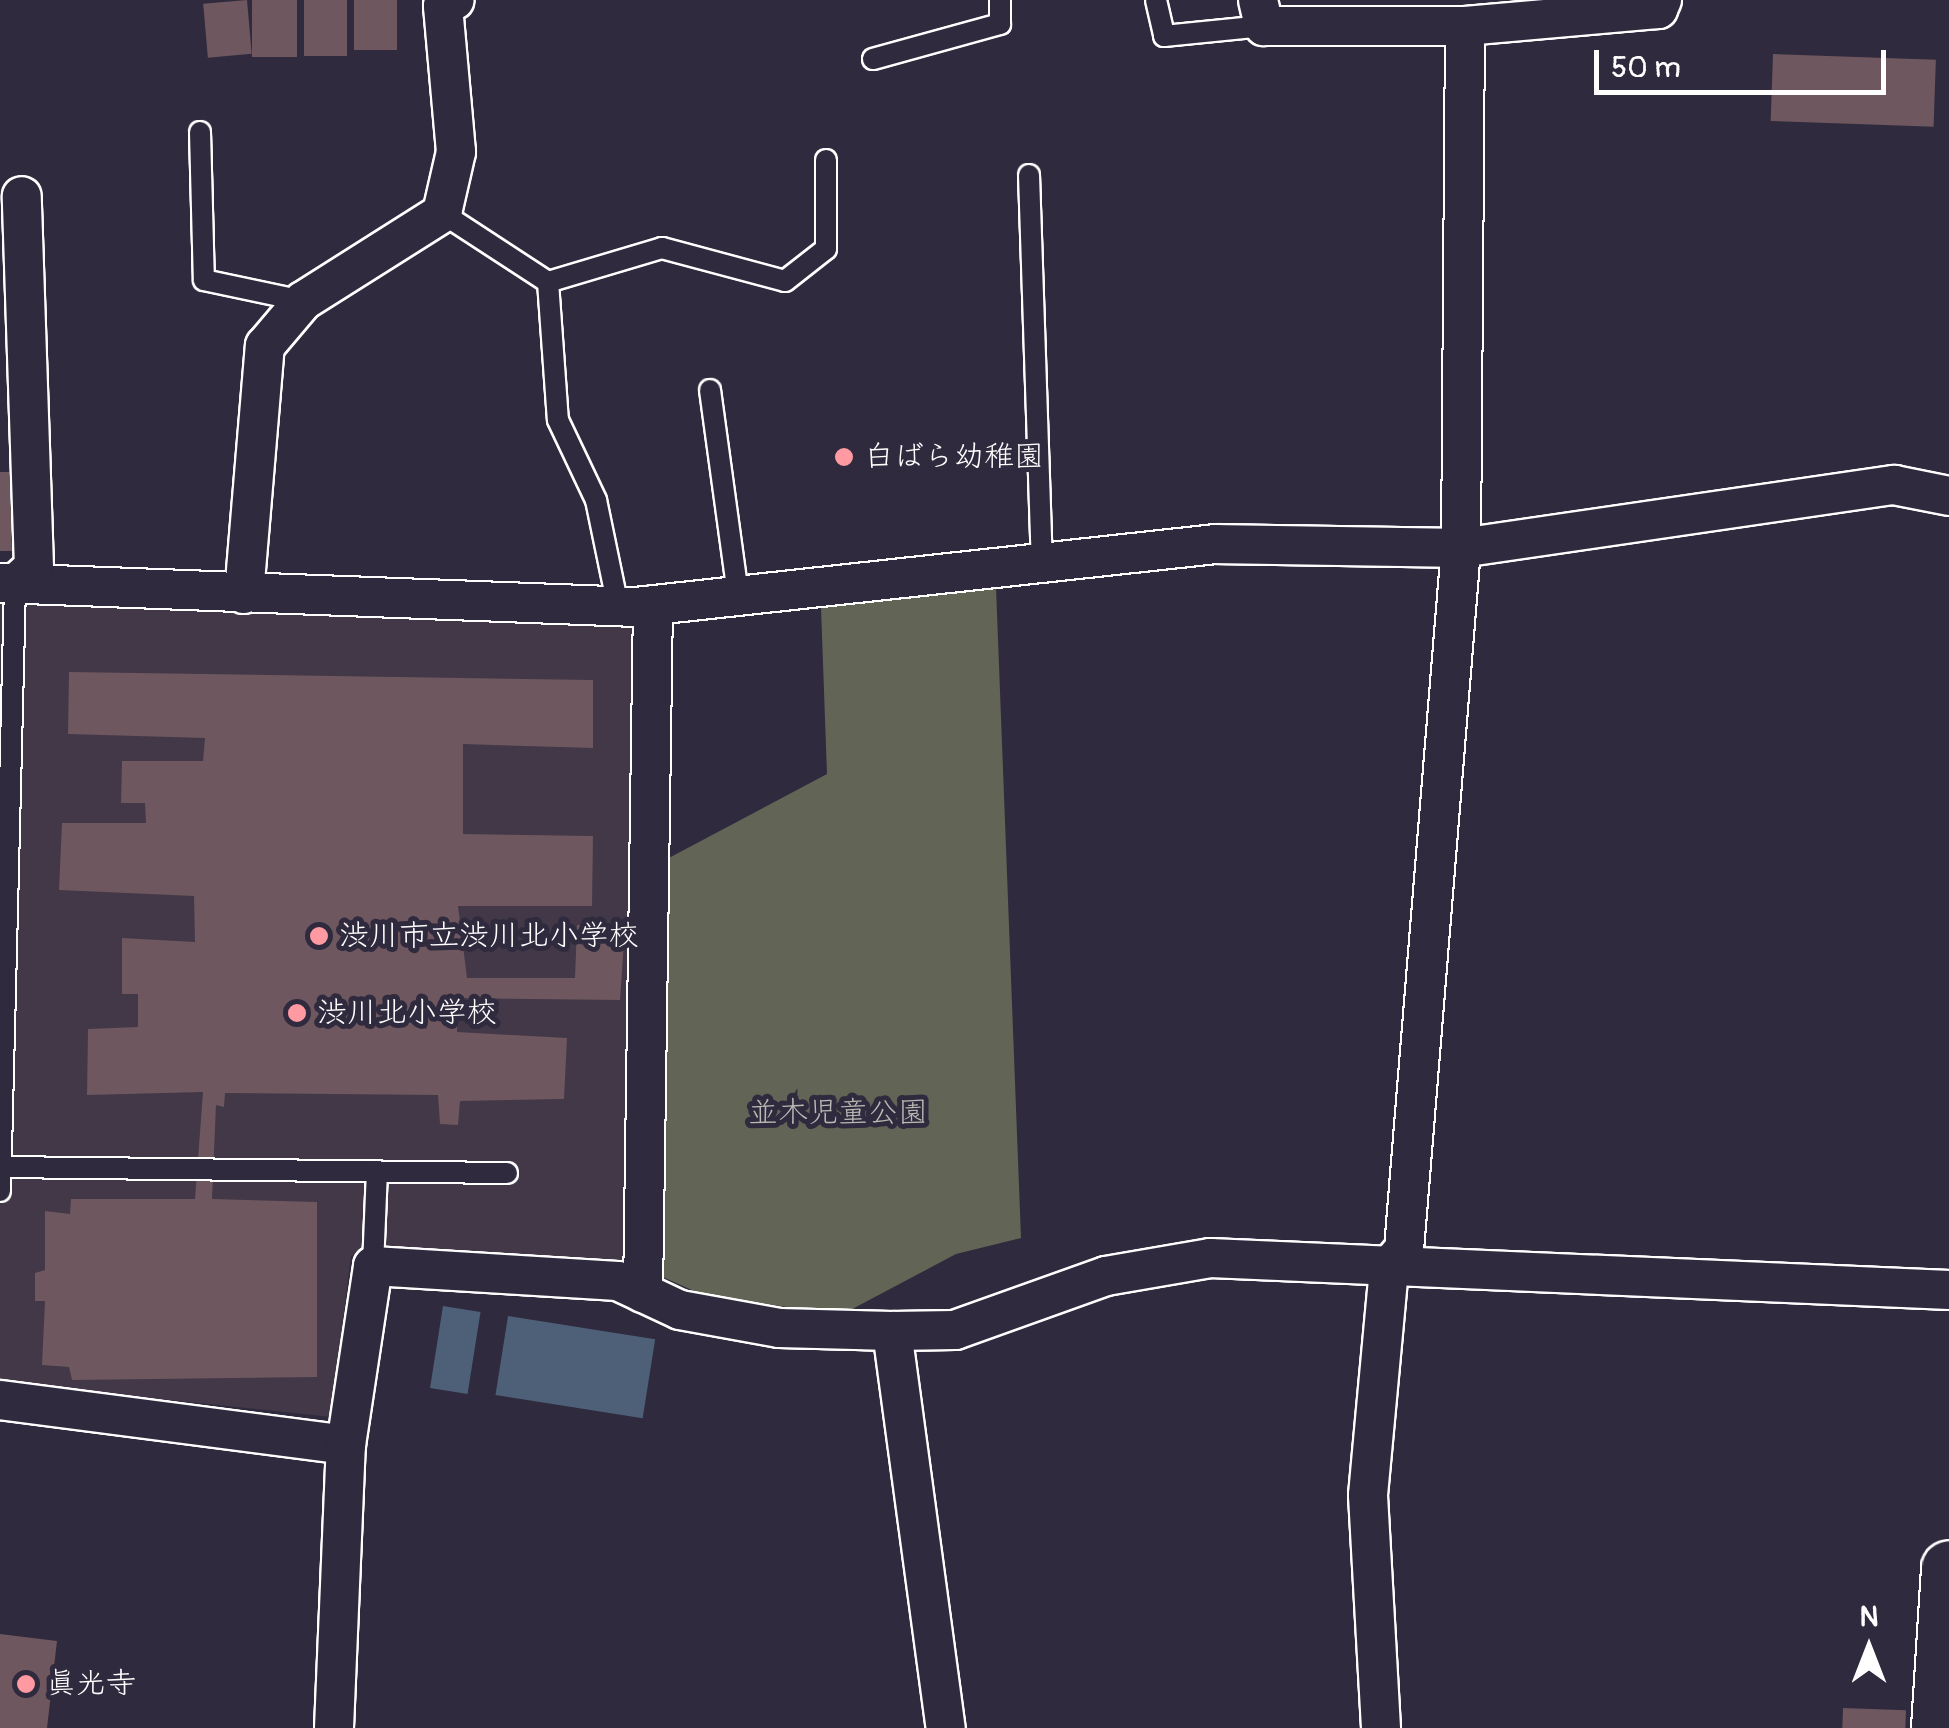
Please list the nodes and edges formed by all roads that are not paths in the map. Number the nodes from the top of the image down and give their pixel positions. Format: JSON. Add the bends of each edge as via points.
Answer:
{"nodes":[{"id":1,"x":1000,"y":0,"type":"edge"},
{"id":2,"x":1156,"y":0,"type":"edge"},
{"id":3,"x":1662,"y":0,"type":"edge"},
{"id":4,"x":447,"y":2,"type":"edge"},
{"id":5,"x":1260,"y":13,"type":"edge"},
{"id":6,"x":1465,"y":26,"type":"junction"},
{"id":7,"x":872,"y":60,"type":"dead end"},
{"id":8,"x":200,"y":132,"type":"dead end"},
{"id":9,"x":826,"y":160,"type":"dead end"},
{"id":10,"x":1029,"y":175,"type":"dead end"},
{"id":11,"x":11,"y":198,"type":"edge"},
{"id":12,"x":442,"y":213,"type":"junction"},
{"id":13,"x":548,"y":282,"type":"junction"},
{"id":14,"x":303,"y":301,"type":"junction"},
{"id":15,"x":710,"y":390,"type":"dead end"},
{"id":16,"x":1949,"y":496,"type":"edge"},
{"id":17,"x":1461,"y":548,"type":"junction"},
{"id":18,"x":1042,"y":562,"type":"junction"},
{"id":19,"x":7,"y":584,"type":"edge"},
{"id":20,"x":244,"y":594,"type":"junction"},
{"id":21,"x":738,"y":595,"type":"junction"},
{"id":22,"x":636,"y":605,"type":"junction"},
{"id":23,"x":0,"y":1167,"type":"edge"},
{"id":24,"x":377,"y":1172,"type":"junction"},
{"id":25,"x":507,"y":1173,"type":"dead end"},
{"id":26,"x":0,"y":1191,"type":"edge"},
{"id":27,"x":373,"y":1266,"type":"junction"},
{"id":28,"x":1389,"y":1267,"type":"junction"},
{"id":29,"x":1949,"y":1290,"type":"edge"},
{"id":30,"x":643,"y":1293,"type":"junction"},
{"id":31,"x":892,"y":1331,"type":"junction"},
{"id":32,"x":0,"y":1400,"type":"edge"},
{"id":33,"x":346,"y":1445,"type":"junction"},
{"id":34,"x":1949,"y":1568,"type":"edge"},
{"id":35,"x":1949,"y":1577,"type":"edge"},
{"id":36,"x":334,"y":1728,"type":"edge"},
{"id":37,"x":946,"y":1728,"type":"edge"},
{"id":38,"x":1381,"y":1728,"type":"edge"},
{"id":39,"x":1939,"y":1728,"type":"edge"}],
"edges":[{"from":1,"to":7,"type":"lane","via":[[1000,24]]},
{"from":2,"to":5,"type":"lane","via":[[1164,36]]},
{"from":3,"to":6,"type":"street","via":[[1658,9]]},
{"from":4,"to":12,"type":"street","via":[[456,152]]},
{"from":5,"to":6,"type":"street"},
{"from":6,"to":17,"type":"street"},
{"from":8,"to":14,"type":"lane","via":[[204,280]]},
{"from":9,"to":13,"type":"lane","via":[[826,249],[784,281],[662,248]]},
{"from":10,"to":18,"type":"lane"},
{"from":11,"to":19,"type":"street","via":[[34,567]]},
{"from":12,"to":13,"type":"lane"},
{"from":12,"to":14,"type":"street"},
{"from":13,"to":22,"type":"lane","via":[[558,420]]},
{"from":14,"to":20,"type":"street","via":[[265,346]]},
{"from":15,"to":21,"type":"lane"},
{"from":16,"to":17,"type":"street","via":[[1894,485]]},
{"from":17,"to":18,"type":"street","via":[[1216,544]]},
{"from":17,"to":28,"type":"street","via":[[1404,1249]]},
{"from":18,"to":21,"type":"street"},
{"from":19,"to":20,"type":"street"},
{"from":19,"to":23,"type":"lane"},
{"from":20,"to":22,"type":"street"},
{"from":21,"to":22,"type":"street"},
{"from":22,"to":30,"type":"street"},
{"from":23,"to":24,"type":"lane"},
{"from":23,"to":26,"type":"lane"},
{"from":24,"to":25,"type":"lane"},
{"from":24,"to":27,"type":"lane"},
{"from":27,"to":30,"type":"street","via":[[618,1281]]},
{"from":27,"to":33,"type":"street"},
{"from":28,"to":29,"type":"street"},
{"from":28,"to":31,"type":"street","via":[[1210,1258],[1106,1276],[956,1330]]},
{"from":28,"to":38,"type":"street","via":[[1368,1495]]},
{"from":30,"to":31,"type":"street","via":[[779,1328]]},
{"from":31,"to":37,"type":"street"},
{"from":32,"to":33,"type":"street"},
{"from":33,"to":36,"type":"street"},
{"from":34,"to":35,"type":"main road"},
{"from":35,"to":39,"type":"main road"}]}
